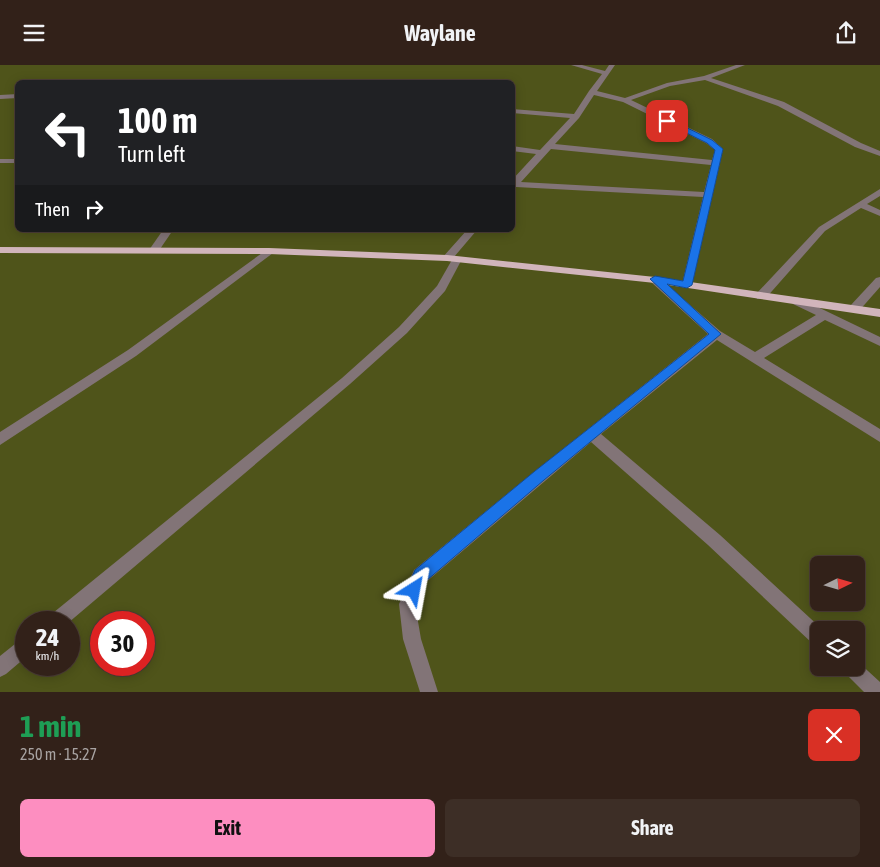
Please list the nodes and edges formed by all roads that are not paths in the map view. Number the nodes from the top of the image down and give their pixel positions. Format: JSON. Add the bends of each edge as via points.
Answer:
{"nodes":[{"id":1,"x":574,"y":65,"type":"edge"},
{"id":2,"x":612,"y":65,"type":"edge"},
{"id":3,"x":742,"y":65,"type":"edge"},
{"id":4,"x":605,"y":73,"type":"junction"},
{"id":5,"x":705,"y":78,"type":"junction"},
{"id":6,"x":591,"y":92,"type":"junction"},
{"id":7,"x":0,"y":97,"type":"edge"},
{"id":8,"x":15,"y":97,"type":"edge"},
{"id":9,"x":625,"y":100,"type":"junction"},
{"id":10,"x":515,"y":111,"type":"edge"},
{"id":11,"x":576,"y":116,"type":"junction"},
{"id":12,"x":515,"y":148,"type":"edge"},
{"id":13,"x":545,"y":150,"type":"junction"},
{"id":14,"x":880,"y":154,"type":"edge"},
{"id":15,"x":0,"y":161,"type":"edge"},
{"id":16,"x":15,"y":161,"type":"edge"},
{"id":17,"x":717,"y":163,"type":"junction"},
{"id":18,"x":515,"y":182,"type":"edge"},
{"id":19,"x":515,"y":184,"type":"edge"},
{"id":20,"x":880,"y":193,"type":"edge"},
{"id":21,"x":707,"y":195,"type":"junction"},
{"id":22,"x":860,"y":205,"type":"junction"},
{"id":23,"x":880,"y":213,"type":"edge"},
{"id":24,"x":167,"y":232,"type":"edge"},
{"id":25,"x":471,"y":232,"type":"edge"},
{"id":26,"x":0,"y":250,"type":"edge"},
{"id":27,"x":154,"y":250,"type":"junction"},
{"id":28,"x":269,"y":251,"type":"junction"},
{"id":29,"x":452,"y":258,"type":"junction"},
{"id":30,"x":655,"y":279,"type":"junction"},
{"id":31,"x":880,"y":281,"type":"edge"},
{"id":32,"x":687,"y":285,"type":"junction"},
{"id":33,"x":761,"y":296,"type":"junction"},
{"id":34,"x":797,"y":301,"type":"junction"},
{"id":35,"x":854,"y":309,"type":"junction"},
{"id":36,"x":880,"y":313,"type":"edge"},
{"id":37,"x":824,"y":315,"type":"junction"},
{"id":38,"x":716,"y":334,"type":"junction"},
{"id":39,"x":880,"y":342,"type":"edge"},
{"id":40,"x":755,"y":358,"type":"junction"},
{"id":41,"x":591,"y":434,"type":"junction"},
{"id":42,"x":880,"y":436,"type":"edge"},
{"id":43,"x":0,"y":439,"type":"edge"},
{"id":44,"x":68,"y":611,"type":"edge"},
{"id":45,"x":810,"y":630,"type":"edge"},
{"id":46,"x":15,"y":655,"type":"edge"},
{"id":47,"x":0,"y":668,"type":"edge"},
{"id":48,"x":860,"y":676,"type":"edge"},
{"id":49,"x":429,"y":692,"type":"edge"},
{"id":50,"x":877,"y":692,"type":"edge"}],
"edges":[{"from":1,"to":4,"type":"street"},
{"from":2,"to":4,"type":"street"},
{"from":3,"to":5,"type":"street"},
{"from":4,"to":6,"type":"street"},
{"from":5,"to":9,"type":"street","via":[[669,84]]},
{"from":5,"to":14,"type":"street","via":[[781,104]]},
{"from":6,"to":9,"type":"street"},
{"from":6,"to":11,"type":"street"},
{"from":7,"to":8,"type":"street"},
{"from":9,"to":17,"type":"street","via":[[710,141],[719,149]]},
{"from":10,"to":11,"type":"street"},
{"from":11,"to":13,"type":"street"},
{"from":12,"to":13,"type":"street"},
{"from":13,"to":17,"type":"street"},
{"from":13,"to":18,"type":"street"},
{"from":15,"to":16,"type":"street"},
{"from":17,"to":21,"type":"street"},
{"from":19,"to":21,"type":"street"},
{"from":20,"to":22,"type":"street"},
{"from":21,"to":32,"type":"street"},
{"from":22,"to":23,"type":"street"},
{"from":22,"to":33,"type":"street","via":[[822,229]]},
{"from":24,"to":27,"type":"street"},
{"from":25,"to":29,"type":"street"},
{"from":26,"to":27,"type":"main road"},
{"from":27,"to":28,"type":"main road"},
{"from":28,"to":29,"type":"main road"},
{"from":28,"to":43,"type":"street","via":[[132,353]]},
{"from":29,"to":30,"type":"main road"},
{"from":29,"to":44,"type":"street","via":[[442,288],[403,330]]},
{"from":30,"to":32,"type":"main road"},
{"from":30,"to":38,"type":"street"},
{"from":31,"to":35,"type":"street"},
{"from":32,"to":33,"type":"main road"},
{"from":33,"to":34,"type":"main road"},
{"from":34,"to":35,"type":"main road"},
{"from":34,"to":37,"type":"street"},
{"from":35,"to":36,"type":"main road"},
{"from":37,"to":39,"type":"street"},
{"from":37,"to":40,"type":"street"},
{"from":38,"to":40,"type":"street"},
{"from":38,"to":41,"type":"street"},
{"from":40,"to":42,"type":"street"},
{"from":41,"to":45,"type":"street","via":[[714,540]]},
{"from":41,"to":49,"type":"street","via":[[420,576],[407,604],[412,639]]},
{"from":46,"to":47,"type":"street"},
{"from":48,"to":50,"type":"street"}]}
